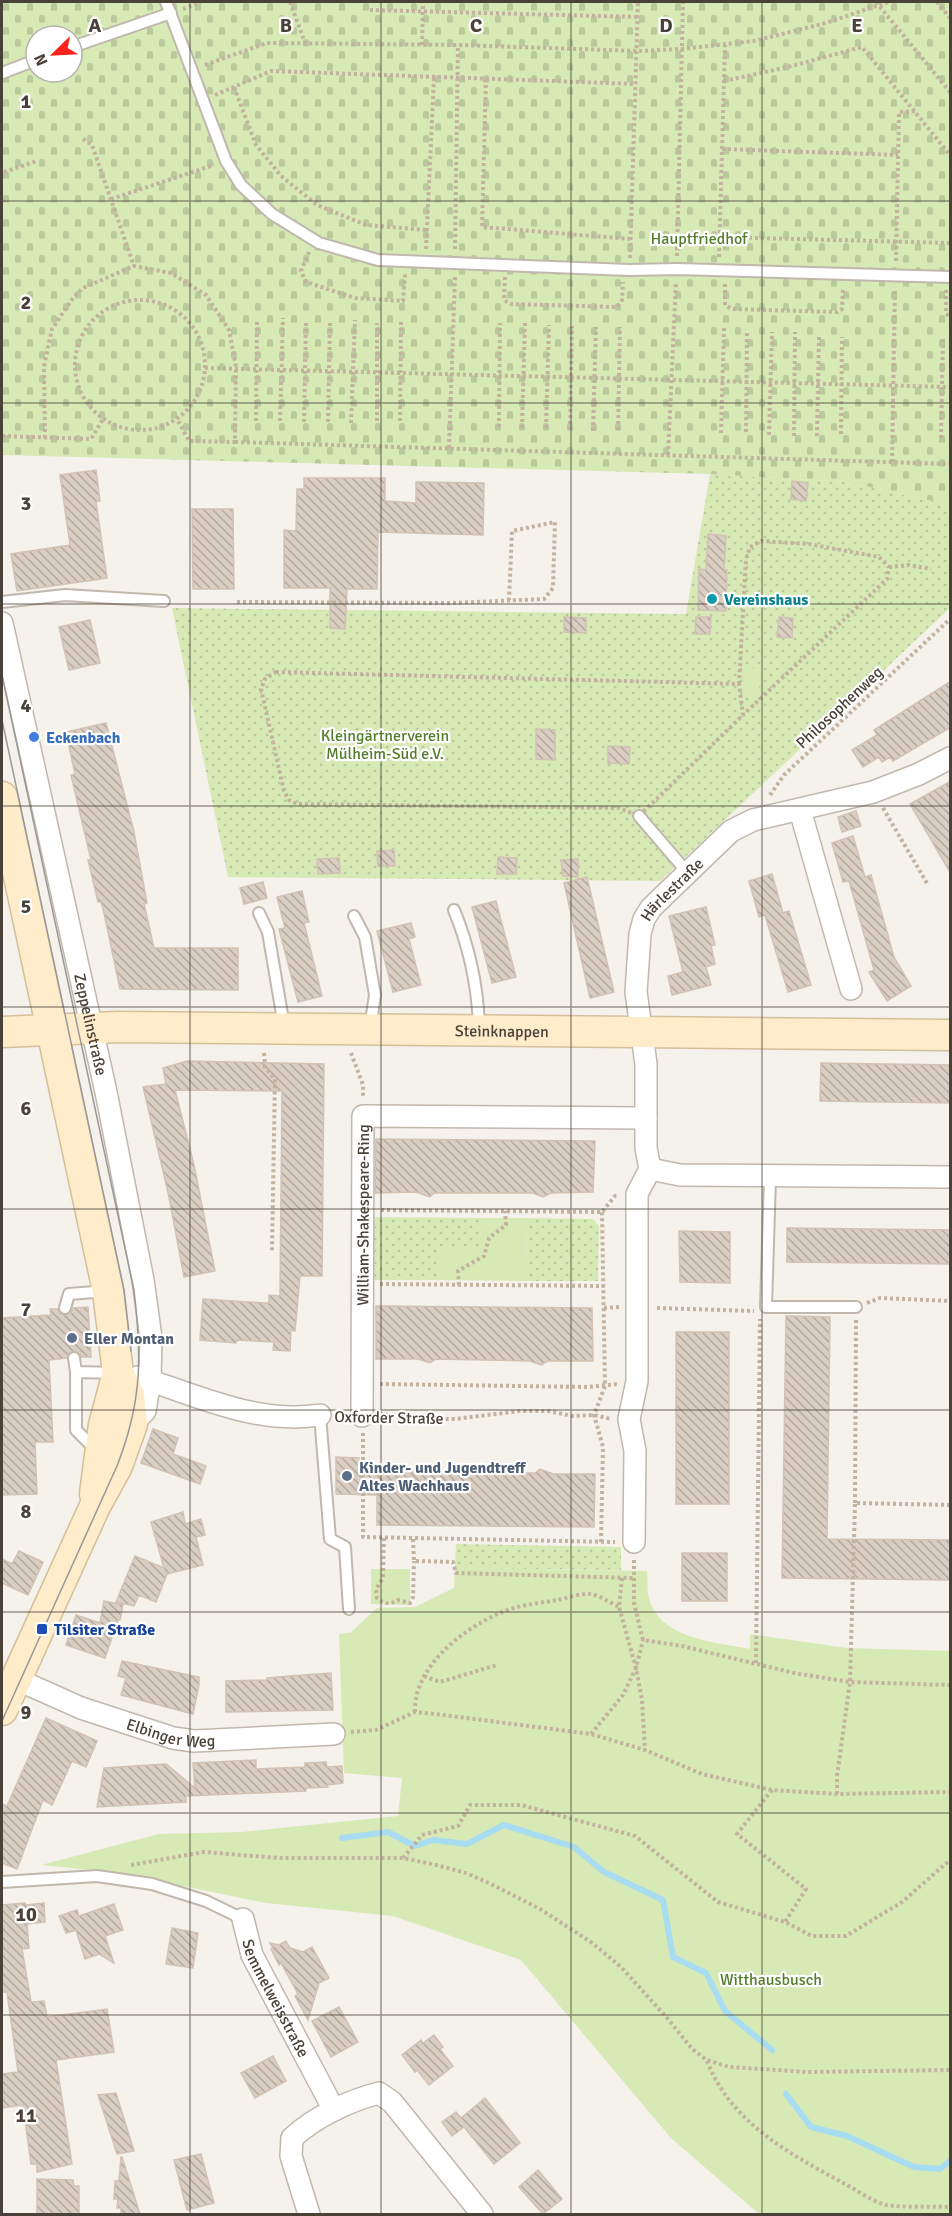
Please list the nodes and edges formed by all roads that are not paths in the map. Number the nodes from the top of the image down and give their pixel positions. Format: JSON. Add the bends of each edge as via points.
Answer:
{"nodes":[{"id":1,"x":166,"y":2,"type":"edge"},
{"id":2,"x":171,"y":13,"type":"junction"},
{"id":3,"x":84,"y":43,"type":"edge"},
{"id":4,"x":24,"y":65,"type":"edge"},
{"id":5,"x":2,"y":73,"type":"edge"},
{"id":6,"x":948,"y":277,"type":"edge"},
{"id":7,"x":164,"y":601,"type":"dead end"},
{"id":8,"x":2,"y":602,"type":"edge"},
{"id":9,"x":2,"y":623,"type":"edge"},
{"id":10,"x":951,"y":758,"type":"edge"},
{"id":11,"x":2,"y":797,"type":"edge"},
{"id":12,"x":800,"y":810,"type":"junction"},
{"id":13,"x":639,"y":816,"type":"road end"},
{"id":14,"x":687,"y":872,"type":"junction"},
{"id":15,"x":454,"y":910,"type":"dead end"},
{"id":16,"x":259,"y":913,"type":"dead end"},
{"id":17,"x":354,"y":916,"type":"dead end"},
{"id":18,"x":851,"y":989,"type":"dead end"},
{"id":19,"x":91,"y":1028,"type":"junction"},
{"id":20,"x":51,"y":1029,"type":"junction"},
{"id":21,"x":479,"y":1029,"type":"junction"},
{"id":22,"x":2,"y":1032,"type":"edge"},
{"id":23,"x":642,"y":1032,"type":"junction"},
{"id":24,"x":951,"y":1035,"type":"edge"},
{"id":25,"x":274,"y":1037,"type":"junction"},
{"id":26,"x":359,"y":1037,"type":"junction"},
{"id":27,"x":646,"y":1118,"type":"junction"},
{"id":28,"x":650,"y":1169,"type":"junction"},
{"id":29,"x":770,"y":1177,"type":"junction"},
{"id":30,"x":951,"y":1177,"type":"edge"},
{"id":31,"x":108,"y":1291,"type":"junction"},
{"id":32,"x":856,"y":1307,"type":"road end"},
{"id":33,"x":65,"y":1308,"type":"dead end"},
{"id":34,"x":74,"y":1358,"type":"dead end"},
{"id":35,"x":76,"y":1372,"type":"junction"},
{"id":36,"x":118,"y":1373,"type":"junction"},
{"id":37,"x":150,"y":1380,"type":"junction"},
{"id":38,"x":320,"y":1415,"type":"joint"},
{"id":39,"x":362,"y":1416,"type":"road end"},
{"id":40,"x":132,"y":1424,"type":"junction"},
{"id":41,"x":100,"y":1453,"type":"junction"},
{"id":42,"x":95,"y":1506,"type":"junction"},
{"id":43,"x":634,"y":1542,"type":"road end"},
{"id":44,"x":349,"y":1609,"type":"dead end"},
{"id":45,"x":16,"y":1679,"type":"junction"},
{"id":46,"x":2,"y":1710,"type":"edge"},
{"id":47,"x":334,"y":1734,"type":"road end"},
{"id":48,"x":2,"y":1882,"type":"edge"},
{"id":49,"x":243,"y":1919,"type":"joint"},
{"id":50,"x":334,"y":2110,"type":"junction"},
{"id":51,"x":309,"y":2214,"type":"edge"},
{"id":52,"x":482,"y":2214,"type":"edge"}],
"edges":[{"from":1,"to":2,"type":"lane"},
{"from":2,"to":3,"type":"lane"},
{"from":2,"to":6,"type":"lane","via":[[226,161],[241,185],[272,214],[314,240],[378,260]]},
{"from":4,"to":5,"type":"lane"},
{"from":7,"to":8,"type":"lane","via":[[65,595]]},
{"from":9,"to":19,"type":"street","name":"Zeppelinstraße"},
{"from":10,"to":12,"type":"street","name":"Härlestraße","via":[[873,792]]},
{"from":11,"to":20,"type":"main road","name":"Zeppelinstraße"},
{"from":12,"to":14,"type":"street","name":"Härlestraße","via":[[753,820],[731,831]]},
{"from":12,"to":18,"type":"street"},
{"from":13,"to":14,"type":"lane"},
{"from":14,"to":23,"type":"street","name":"Härlestraße","via":[[644,919],[636,992]]},
{"from":15,"to":21,"type":"lane","via":[[478,994]]},
{"from":16,"to":25,"type":"lane","via":[[268,932]]},
{"from":17,"to":26,"type":"lane","via":[[365,938],[375,995]]},
{"from":19,"to":20,"type":"main road","name":"Steinknappen"},
{"from":19,"to":25,"type":"main road","name":"Steinknappen"},
{"from":19,"to":37,"type":"street","name":"Zeppelinstraße","via":[[143,1280],[151,1338]]},
{"from":20,"to":22,"type":"main road","name":"Steinknappen"},
{"from":20,"to":31,"type":"main road","name":"Zeppelinstraße"},
{"from":21,"to":23,"type":"main road","name":"Steinknappen"},
{"from":21,"to":26,"type":"main road","name":"Steinknappen"},
{"from":23,"to":24,"type":"main road","name":"Steinknappen"},
{"from":23,"to":27,"type":"street"},
{"from":25,"to":26,"type":"main road","name":"Steinknappen"},
{"from":27,"to":28,"type":"street"},
{"from":27,"to":39,"type":"street","name":"William-Shakespeare-Ring","via":[[363,1116]]},
{"from":28,"to":29,"type":"street","via":[[680,1175]]},
{"from":28,"to":43,"type":"street","via":[[637,1194],[637,1381],[630,1419],[635,1451]]},
{"from":29,"to":30,"type":"street"},
{"from":29,"to":32,"type":"lane","via":[[766,1307]]},
{"from":31,"to":33,"type":"lane","via":[[69,1294]]},
{"from":31,"to":36,"type":"main road","name":"Zeppelinstraße"},
{"from":34,"to":35,"type":"lane"},
{"from":35,"to":36,"type":"lane"},
{"from":35,"to":41,"type":"lane","via":[[76,1430]]},
{"from":36,"to":37,"type":"street","name":"Oxforder Straße"},
{"from":36,"to":40,"type":"main road","name":"Zeppelinstraße","via":[[129,1395]]},
{"from":36,"to":41,"type":"main road","name":"Zeppelinstraße"},
{"from":37,"to":38,"type":"street","name":"Oxforder Straße","via":[[260,1415]]},
{"from":37,"to":40,"type":"street","name":"Zeppelinstraße","via":[[145,1411]]},
{"from":38,"to":44,"type":"lane","via":[[330,1539],[345,1547]]},
{"from":40,"to":42,"type":"main road","name":"Zeppelinstraße","via":[[117,1466]]},
{"from":41,"to":42,"type":"main road","name":"Zeppelinstraße"},
{"from":42,"to":45,"type":"main road","name":"Zeppelinstraße"},
{"from":45,"to":46,"type":"main road","name":"Zeppelinstraße"},
{"from":45,"to":47,"type":"street","name":"Elbinger Weg","via":[[81,1708],[173,1738],[194,1741]]},
{"from":48,"to":49,"type":"lane","name":"Semmelweisstraße","via":[[97,1876],[152,1884],[206,1901]]},
{"from":49,"to":50,"type":"street","name":"Semmelweisstraße","via":[[252,1955]]},
{"from":50,"to":51,"type":"street","via":[[292,2138],[291,2156]]},
{"from":50,"to":52,"type":"street","via":[[379,2093],[392,2102]]}]}
